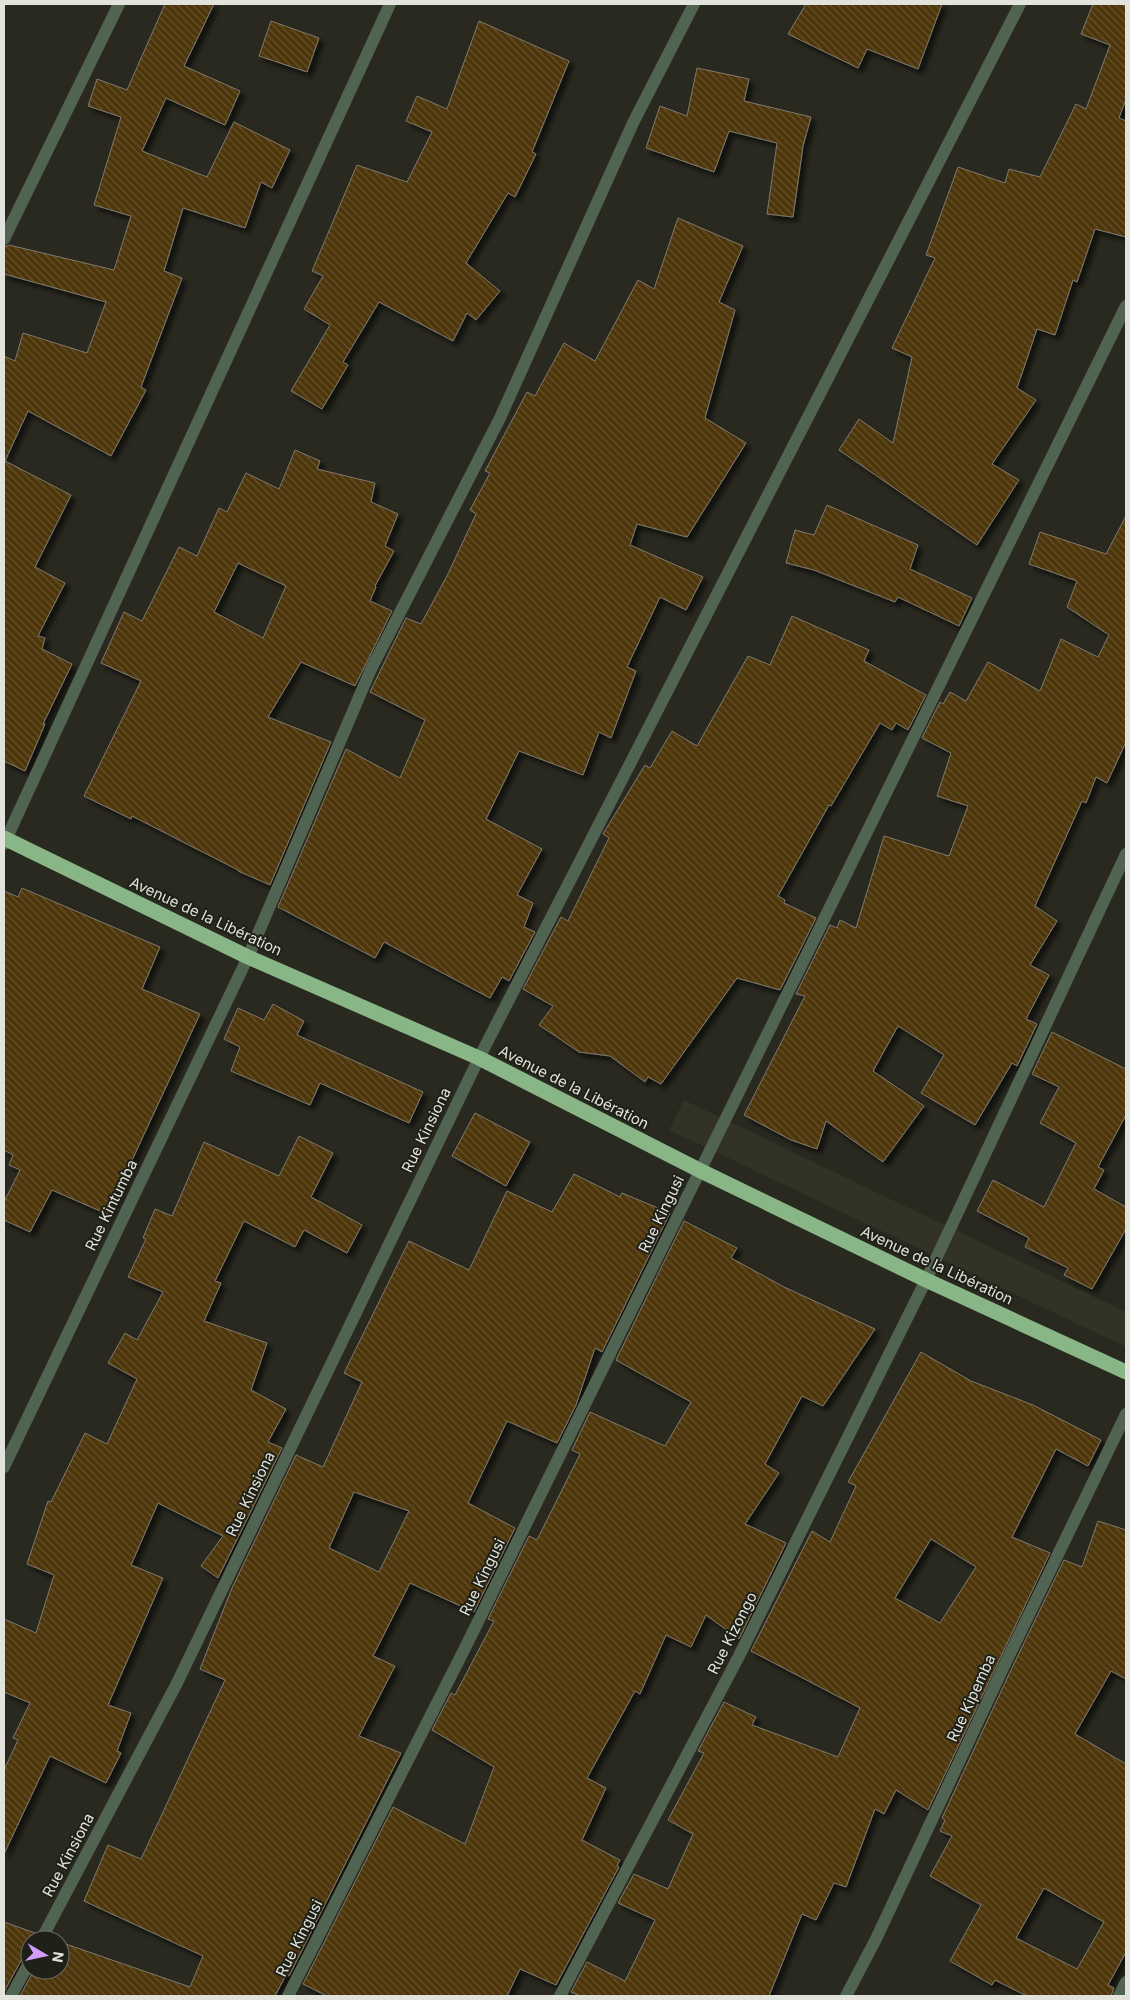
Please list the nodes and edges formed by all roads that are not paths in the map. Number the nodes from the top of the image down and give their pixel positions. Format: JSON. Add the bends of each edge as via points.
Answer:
{"nodes":[{"id":1,"x":119,"y":4,"type":"edge"},
{"id":2,"x":390,"y":4,"type":"edge"},
{"id":3,"x":694,"y":4,"type":"edge"},
{"id":4,"x":1020,"y":4,"type":"edge"},
{"id":5,"x":4,"y":239,"type":"edge"},
{"id":6,"x":1126,"y":306,"type":"edge"},
{"id":7,"x":4,"y":841,"type":"edge"},
{"id":8,"x":1126,"y":854,"type":"edge"},
{"id":9,"x":248,"y":957,"type":"junction"},
{"id":10,"x":479,"y":1058,"type":"junction"},
{"id":11,"x":701,"y":1171,"type":"junction"},
{"id":12,"x":926,"y":1280,"type":"junction"},
{"id":13,"x":1126,"y":1372,"type":"edge"},
{"id":14,"x":1126,"y":1414,"type":"edge"},
{"id":15,"x":4,"y":1467,"type":"edge"},
{"id":16,"x":46,"y":1930,"type":"edge"},
{"id":17,"x":20,"y":1979,"type":"edge"},
{"id":18,"x":1126,"y":1982,"type":"edge"},
{"id":19,"x":11,"y":1996,"type":"edge"},
{"id":20,"x":288,"y":1996,"type":"edge"},
{"id":21,"x":560,"y":1996,"type":"edge"},
{"id":22,"x":846,"y":1996,"type":"edge"},
{"id":23,"x":1119,"y":1996,"type":"edge"}],
"edges":[{"from":1,"to":5,"type":"street"},
{"from":2,"to":7,"type":"street"},
{"from":3,"to":9,"type":"street","name":"Rue Kintumba","via":[[633,123],[500,418],[372,669]]},
{"from":4,"to":10,"type":"street","name":"Rue Kinsiona"},
{"from":6,"to":11,"type":"street","name":"Rue Kingusi"},
{"from":7,"to":9,"type":"highway","name":"Avenue de la Libération"},
{"from":8,"to":12,"type":"street","name":"Rue Kizongo"},
{"from":9,"to":10,"type":"highway","name":"Avenue de la Libération"},
{"from":9,"to":15,"type":"street","name":"Rue Kintumba"},
{"from":10,"to":11,"type":"highway","name":"Avenue de la Libération"},
{"from":10,"to":16,"type":"street","name":"Rue Kinsiona","via":[[177,1683]]},
{"from":11,"to":12,"type":"highway","name":"Avenue de la Libération"},
{"from":11,"to":20,"type":"street","name":"Rue Kingusi"},
{"from":12,"to":13,"type":"highway","name":"Avenue de la Libération"},
{"from":12,"to":21,"type":"street","name":"Rue Kizongo","via":[[740,1656]]},
{"from":14,"to":22,"type":"street","name":"Rue Kipemba"},
{"from":17,"to":19,"type":"street"},
{"from":18,"to":23,"type":"street"}]}
